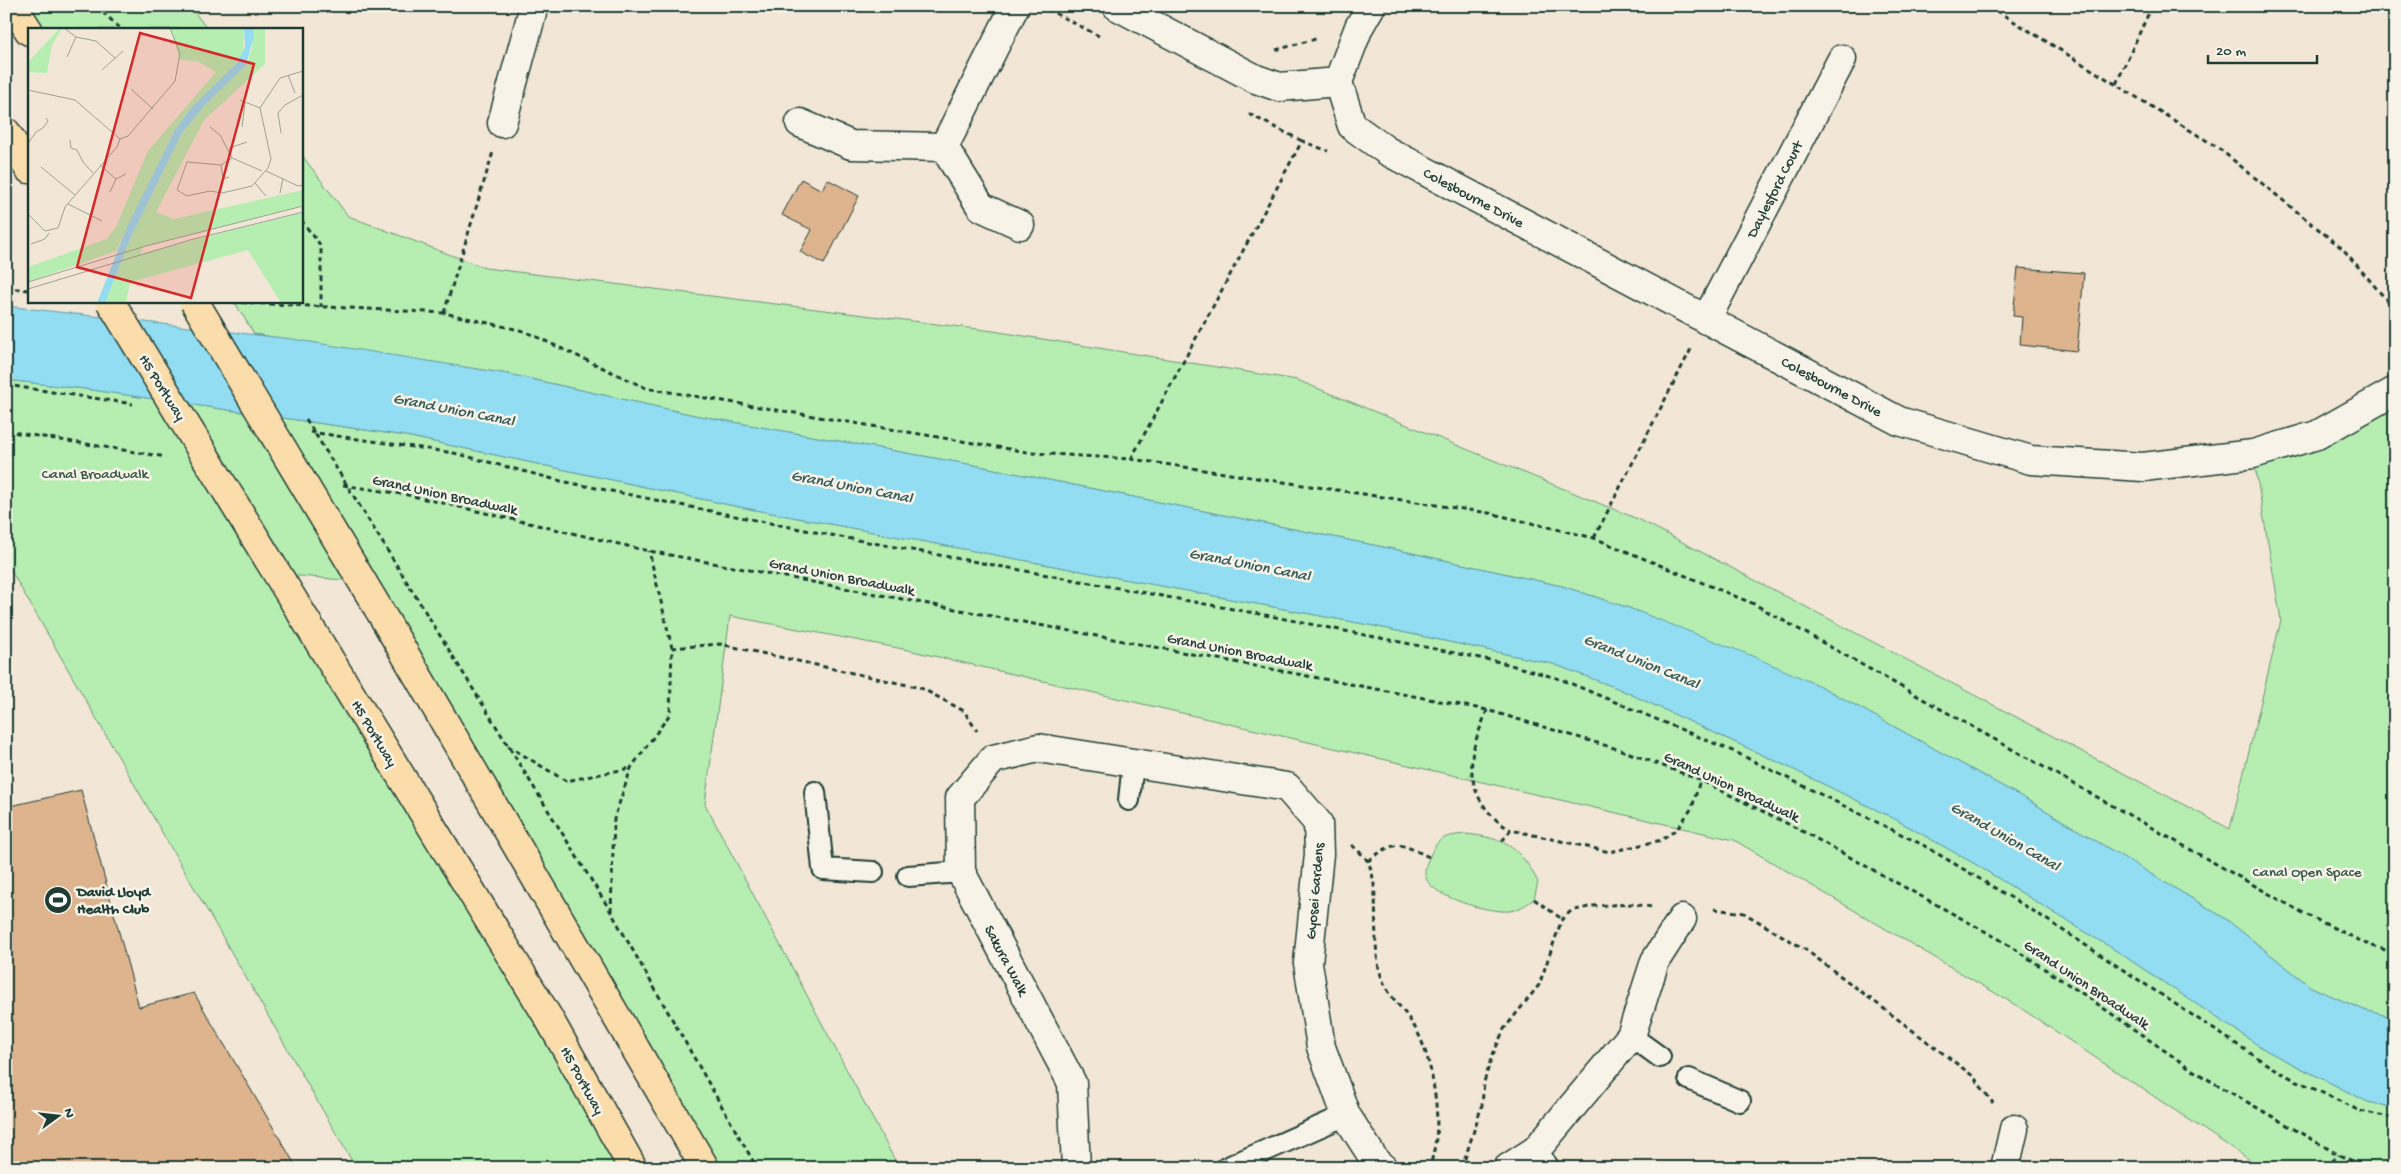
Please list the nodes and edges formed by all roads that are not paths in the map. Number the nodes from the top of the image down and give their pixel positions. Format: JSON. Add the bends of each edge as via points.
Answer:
{"nodes":[{"id":1,"x":13,"y":6,"type":"edge"},
{"id":2,"x":534,"y":6,"type":"edge"},
{"id":3,"x":1015,"y":6,"type":"edge"},
{"id":4,"x":1117,"y":6,"type":"edge"},
{"id":5,"x":1365,"y":17,"type":"edge"},
{"id":6,"x":28,"y":29,"type":"edge"},
{"id":7,"x":1842,"y":59,"type":"dead end"},
{"id":8,"x":1338,"y":82,"type":"junction"},
{"id":9,"x":502,"y":123,"type":"road end"},
{"id":10,"x":800,"y":123,"type":"dead end"},
{"id":11,"x":8,"y":134,"type":"edge"},
{"id":12,"x":944,"y":147,"type":"junction"},
{"id":13,"x":28,"y":166,"type":"edge"},
{"id":14,"x":1020,"y":225,"type":"dead end"},
{"id":15,"x":111,"y":302,"type":"edge"},
{"id":16,"x":195,"y":302,"type":"edge"},
{"id":17,"x":1706,"y":320,"type":"junction"},
{"id":18,"x":2395,"y":391,"type":"edge"},
{"id":19,"x":994,"y":759,"type":"joint"},
{"id":20,"x":1133,"y":763,"type":"junction"},
{"id":21,"x":815,"y":792,"type":"dead end"},
{"id":22,"x":1129,"y":800,"type":"dead end"},
{"id":23,"x":874,"y":872,"type":"dead end"},
{"id":24,"x":961,"y":872,"type":"junction"},
{"id":25,"x":908,"y":876,"type":"dead end"},
{"id":26,"x":1682,"y":919,"type":"road end"},
{"id":27,"x":1631,"y":1036,"type":"junction"},
{"id":28,"x":1660,"y":1057,"type":"dead end"},
{"id":29,"x":1689,"y":1079,"type":"dead end"},
{"id":30,"x":1740,"y":1102,"type":"dead end"},
{"id":31,"x":1346,"y":1114,"type":"junction"},
{"id":32,"x":2014,"y":1129,"type":"road end"},
{"id":33,"x":1542,"y":1159,"type":"edge"},
{"id":34,"x":633,"y":1168,"type":"edge"},
{"id":35,"x":705,"y":1168,"type":"edge"},
{"id":36,"x":1076,"y":1168,"type":"edge"},
{"id":37,"x":1226,"y":1168,"type":"edge"},
{"id":38,"x":1383,"y":1168,"type":"edge"},
{"id":39,"x":1508,"y":1168,"type":"edge"},
{"id":40,"x":2005,"y":1168,"type":"edge"}],
"edges":[{"from":1,"to":6,"type":"main road"},
{"from":2,"to":9,"type":"street"},
{"from":3,"to":12,"type":"street"},
{"from":4,"to":8,"type":"street","via":[[1256,79],[1279,87]]},
{"from":5,"to":8,"type":"street"},
{"from":7,"to":17,"type":"street","name":"Daylesford Court"},
{"from":8,"to":17,"type":"street","name":"Colesbourne Drive","via":[[1352,126],[1387,151]]},
{"from":10,"to":12,"type":"street","via":[[851,145]]},
{"from":11,"to":13,"type":"main road"},
{"from":12,"to":14,"type":"street","via":[[981,207]]},
{"from":15,"to":34,"type":"main road","name":"H5 Portway","bridge":true,"via":[[548,1017]]},
{"from":16,"to":35,"type":"main road","bridge":true,"via":[[378,608]]},
{"from":17,"to":18,"type":"street","name":"Colesbourne Drive","via":[[1899,421],[2030,460],[2143,467],[2253,454],[2317,435]]},
{"from":19,"to":20,"type":"street","name":"Gyosei Gardens","via":[[1038,748]]},
{"from":19,"to":24,"type":"street","name":"Sakura Walk","via":[[960,798]]},
{"from":20,"to":22,"type":"lane"},
{"from":20,"to":31,"type":"street","name":"Gyosei Gardens","via":[[1288,787],[1318,823],[1319,854],[1308,963],[1321,1047]]},
{"from":21,"to":23,"type":"lane","via":[[823,869]]},
{"from":24,"to":25,"type":"lane"},
{"from":24,"to":36,"type":"street","name":"Sakura Walk","via":[[1072,1083]]},
{"from":26,"to":27,"type":"street","via":[[1654,961]]},
{"from":27,"to":28,"type":"lane"},
{"from":27,"to":33,"type":"street"},
{"from":29,"to":30,"type":"lane"},
{"from":31,"to":37,"type":"lane"},
{"from":31,"to":38,"type":"street","name":"Gyosei Gardens"},
{"from":32,"to":40,"type":"street"},
{"from":33,"to":39,"type":"street"}]}
